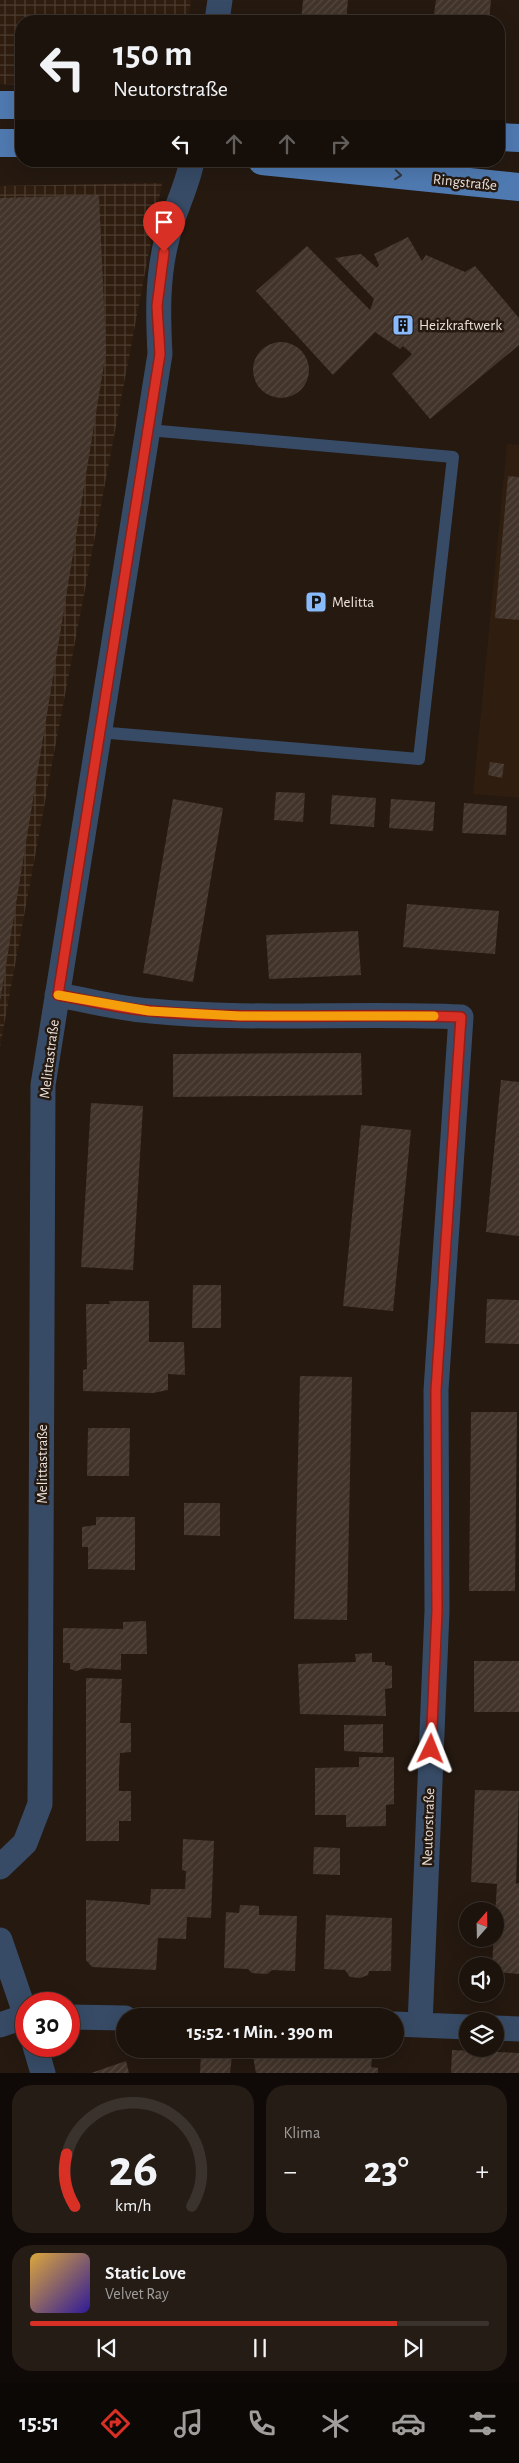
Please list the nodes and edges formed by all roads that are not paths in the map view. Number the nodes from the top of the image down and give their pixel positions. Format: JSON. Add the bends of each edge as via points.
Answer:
{"nodes":[{"id":1,"x":220,"y":0,"type":"edge"},
{"id":2,"x":218,"y":15,"type":"edge"},
{"id":3,"x":15,"y":104,"type":"edge"},
{"id":4,"x":0,"y":105,"type":"edge"},
{"id":5,"x":505,"y":137,"type":"edge"},
{"id":6,"x":519,"y":138,"type":"edge"},
{"id":7,"x":0,"y":143,"type":"edge"},
{"id":8,"x":15,"y":143,"type":"edge"},
{"id":9,"x":191,"y":167,"type":"edge"},
{"id":10,"x":321,"y":167,"type":"edge"},
{"id":11,"x":519,"y":187,"type":"edge"},
{"id":12,"x":148,"y":430,"type":"junction"},
{"id":13,"x":98,"y":732,"type":"junction"},
{"id":14,"x":58,"y":995,"type":"junction"},
{"id":15,"x":0,"y":1867,"type":"edge"},
{"id":16,"x":0,"y":1940,"type":"edge"},
{"id":17,"x":18,"y":1992,"type":"edge"},
{"id":18,"x":80,"y":2017,"type":"edge"},
{"id":19,"x":116,"y":2018,"type":"edge"},
{"id":20,"x":15,"y":2020,"type":"edge"},
{"id":21,"x":404,"y":2024,"type":"edge"},
{"id":22,"x":420,"y":2024,"type":"junction"},
{"id":23,"x":0,"y":2025,"type":"edge"},
{"id":24,"x":459,"y":2026,"type":"edge"},
{"id":25,"x":504,"y":2028,"type":"edge"},
{"id":26,"x":519,"y":2029,"type":"edge"},
{"id":27,"x":38,"y":2057,"type":"edge"},
{"id":28,"x":43,"y":2073,"type":"edge"}],
"edges":[{"from":1,"to":2,"type":"street"},
{"from":3,"to":4,"type":"main road"},
{"from":5,"to":6,"type":"main road"},
{"from":7,"to":8,"type":"main road"},
{"from":9,"to":12,"type":"street","name":"Melittastraße","via":[[189,181],[167,238],[159,280],[160,354]]},
{"from":10,"to":11,"type":"main road","name":"Ringstraße","one_way":true},
{"from":12,"to":13,"type":"street","name":"Melittastraße"},
{"from":12,"to":13,"type":"lane","via":[[453,457],[419,760]]},
{"from":13,"to":14,"type":"street","name":"Melittastraße"},
{"from":14,"to":15,"type":"street","name":"Melittastraße","via":[[44,1085],[40,1804],[25,1843]]},
{"from":14,"to":22,"type":"street","name":"Neutorstraße","via":[[158,1012],[240,1016],[398,1014],[461,1017],[436,1390],[437,1611]]},
{"from":16,"to":17,"type":"street"},
{"from":18,"to":19,"type":"street"},
{"from":20,"to":23,"type":"street"},
{"from":21,"to":22,"type":"street"},
{"from":22,"to":24,"type":"street"},
{"from":25,"to":26,"type":"street"},
{"from":27,"to":28,"type":"street"}]}
